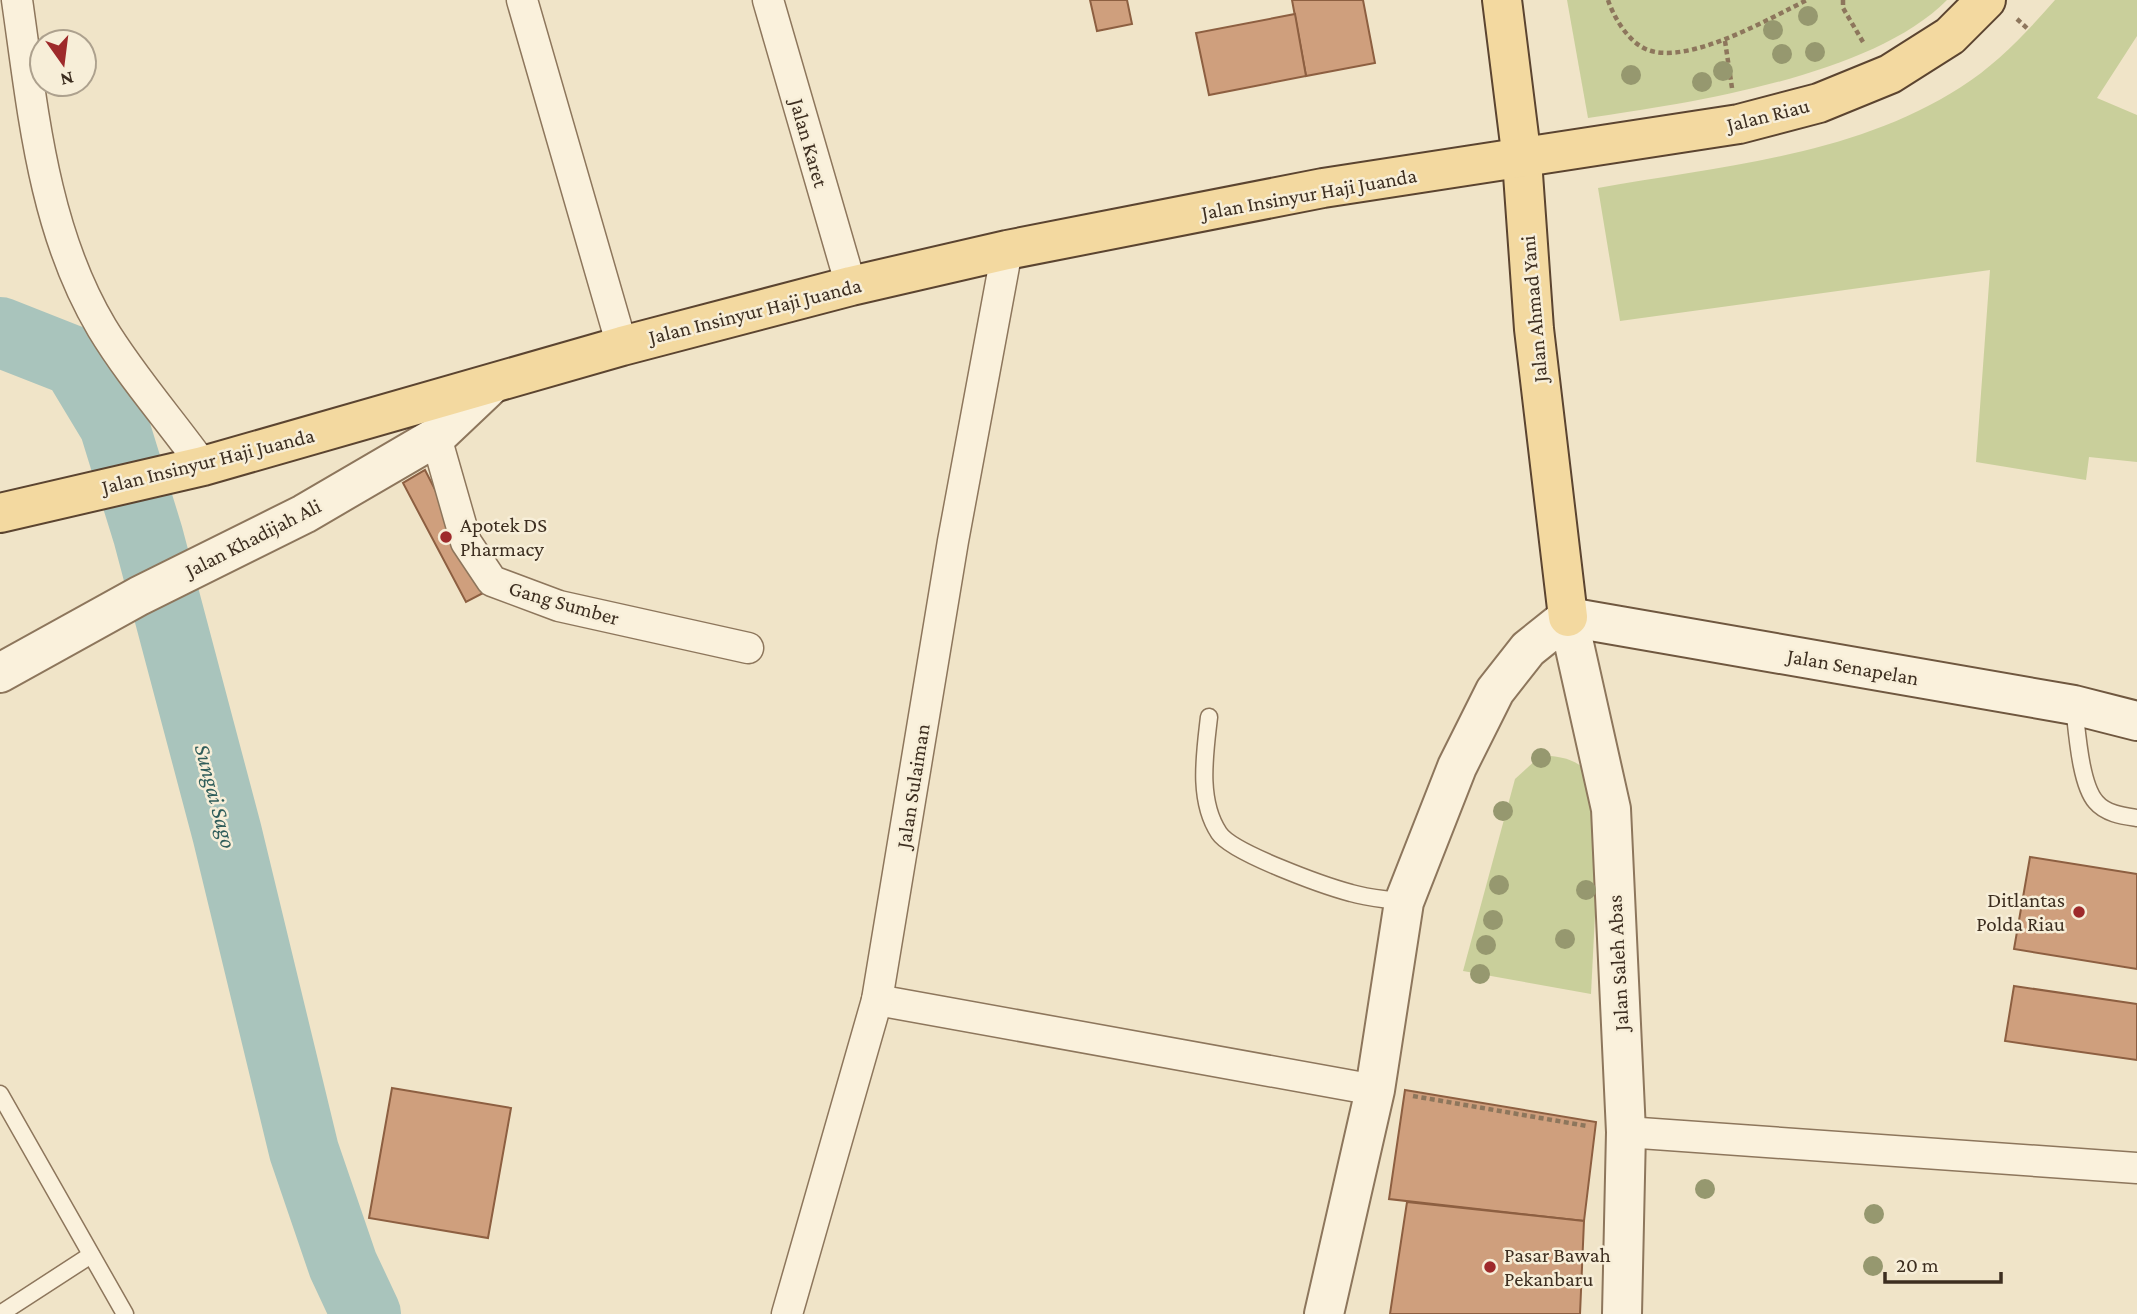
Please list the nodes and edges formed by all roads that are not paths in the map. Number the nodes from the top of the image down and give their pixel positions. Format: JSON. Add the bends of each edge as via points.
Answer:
{"nodes":[{"id":1,"x":17,"y":0,"type":"edge"},
{"id":2,"x":522,"y":0,"type":"edge"},
{"id":3,"x":768,"y":0,"type":"edge"},
{"id":4,"x":1502,"y":0,"type":"edge"},
{"id":5,"x":1986,"y":0,"type":"edge"},
{"id":6,"x":1521,"y":160,"type":"junction"},
{"id":7,"x":1007,"y":250,"type":"junction"},
{"id":8,"x":850,"y":286,"type":"junction"},
{"id":9,"x":622,"y":346,"type":"junction"},
{"id":10,"x":492,"y":384,"type":"junction"},
{"id":11,"x":436,"y":437,"type":"junction"},
{"id":12,"x":203,"y":466,"type":"junction"},
{"id":13,"x":0,"y":513,"type":"edge"},
{"id":14,"x":1568,"y":617,"type":"junction"},
{"id":15,"x":748,"y":648,"type":"dead end"},
{"id":16,"x":0,"y":673,"type":"edge"},
{"id":17,"x":2074,"y":705,"type":"junction"},
{"id":18,"x":1209,"y":717,"type":"dead end"},
{"id":19,"x":2137,"y":721,"type":"edge"},
{"id":20,"x":2137,"y":818,"type":"edge"},
{"id":21,"x":1404,"y":902,"type":"junction"},
{"id":22,"x":877,"y":1000,"type":"junction"},
{"id":23,"x":1376,"y":1090,"type":"junction"},
{"id":24,"x":0,"y":1094,"type":"edge"},
{"id":25,"x":1626,"y":1132,"type":"junction"},
{"id":26,"x":2137,"y":1168,"type":"edge"},
{"id":27,"x":91,"y":1255,"type":"junction"},
{"id":28,"x":0,"y":1314,"type":"edge"},
{"id":29,"x":125,"y":1314,"type":"edge"},
{"id":30,"x":787,"y":1314,"type":"edge"},
{"id":31,"x":1324,"y":1314,"type":"edge"},
{"id":32,"x":1622,"y":1314,"type":"edge"}],
"edges":[{"from":1,"to":12,"type":"street","via":[[40,161],[75,270],[102,328]]},
{"from":2,"to":9,"type":"street"},
{"from":3,"to":8,"type":"street","name":"Jalan Karet"},
{"from":4,"to":6,"type":"main road","name":"Jalan Ahmad Yani"},
{"from":5,"to":6,"type":"main road","name":"Jalan Riau","via":[[1950,36],[1890,74],[1819,103],[1739,124]]},
{"from":6,"to":7,"type":"main road","name":"Jalan Insinyur Haji Juanda","via":[[1323,188]]},
{"from":6,"to":14,"type":"main road","name":"Jalan Ahmad Yani","via":[[1534,329]]},
{"from":7,"to":8,"type":"main road","name":"Jalan Insinyur Haji Juanda"},
{"from":7,"to":22,"type":"street","name":"Jalan Sulaiman","via":[[953,541]]},
{"from":8,"to":9,"type":"main road","name":"Jalan Insinyur Haji Juanda"},
{"from":9,"to":10,"type":"main road","name":"Jalan Insinyur Haji Juanda"},
{"from":10,"to":11,"type":"street","name":"Jalan Khadijah Ali"},
{"from":10,"to":12,"type":"main road","name":"Jalan Insinyur Haji Juanda"},
{"from":11,"to":15,"type":"street","name":"Gang Sumber","via":[[466,542],[492,581],[559,606]]},
{"from":11,"to":16,"type":"street","name":"Jalan Khadijah Ali","via":[[304,514],[139,596]]},
{"from":12,"to":13,"type":"main road","name":"Jalan Insinyur Haji Juanda"},
{"from":14,"to":17,"type":"street","name":"Jalan Senapelan"},
{"from":14,"to":21,"type":"street","via":[[1528,649],[1495,691],[1457,768]]},
{"from":14,"to":25,"type":"street","name":"Jalan Saleh Abas","via":[[1611,809]]},
{"from":17,"to":19,"type":"street","name":"Jalan Senapelan"},
{"from":17,"to":20,"type":"lane","via":[[2086,777],[2096,802],[2116,815]]},
{"from":18,"to":21,"type":"lane","via":[[1203,769],[1219,834],[1244,852],[1351,893]]},
{"from":21,"to":23,"type":"street"},
{"from":22,"to":23,"type":"street"},
{"from":22,"to":30,"type":"street","name":"Jalan Sulaiman"},
{"from":23,"to":31,"type":"street"},
{"from":24,"to":27,"type":"lane"},
{"from":25,"to":26,"type":"street"},
{"from":25,"to":32,"type":"street","name":"Jalan Saleh Abas"},
{"from":27,"to":28,"type":"lane"},
{"from":27,"to":29,"type":"lane"}]}
